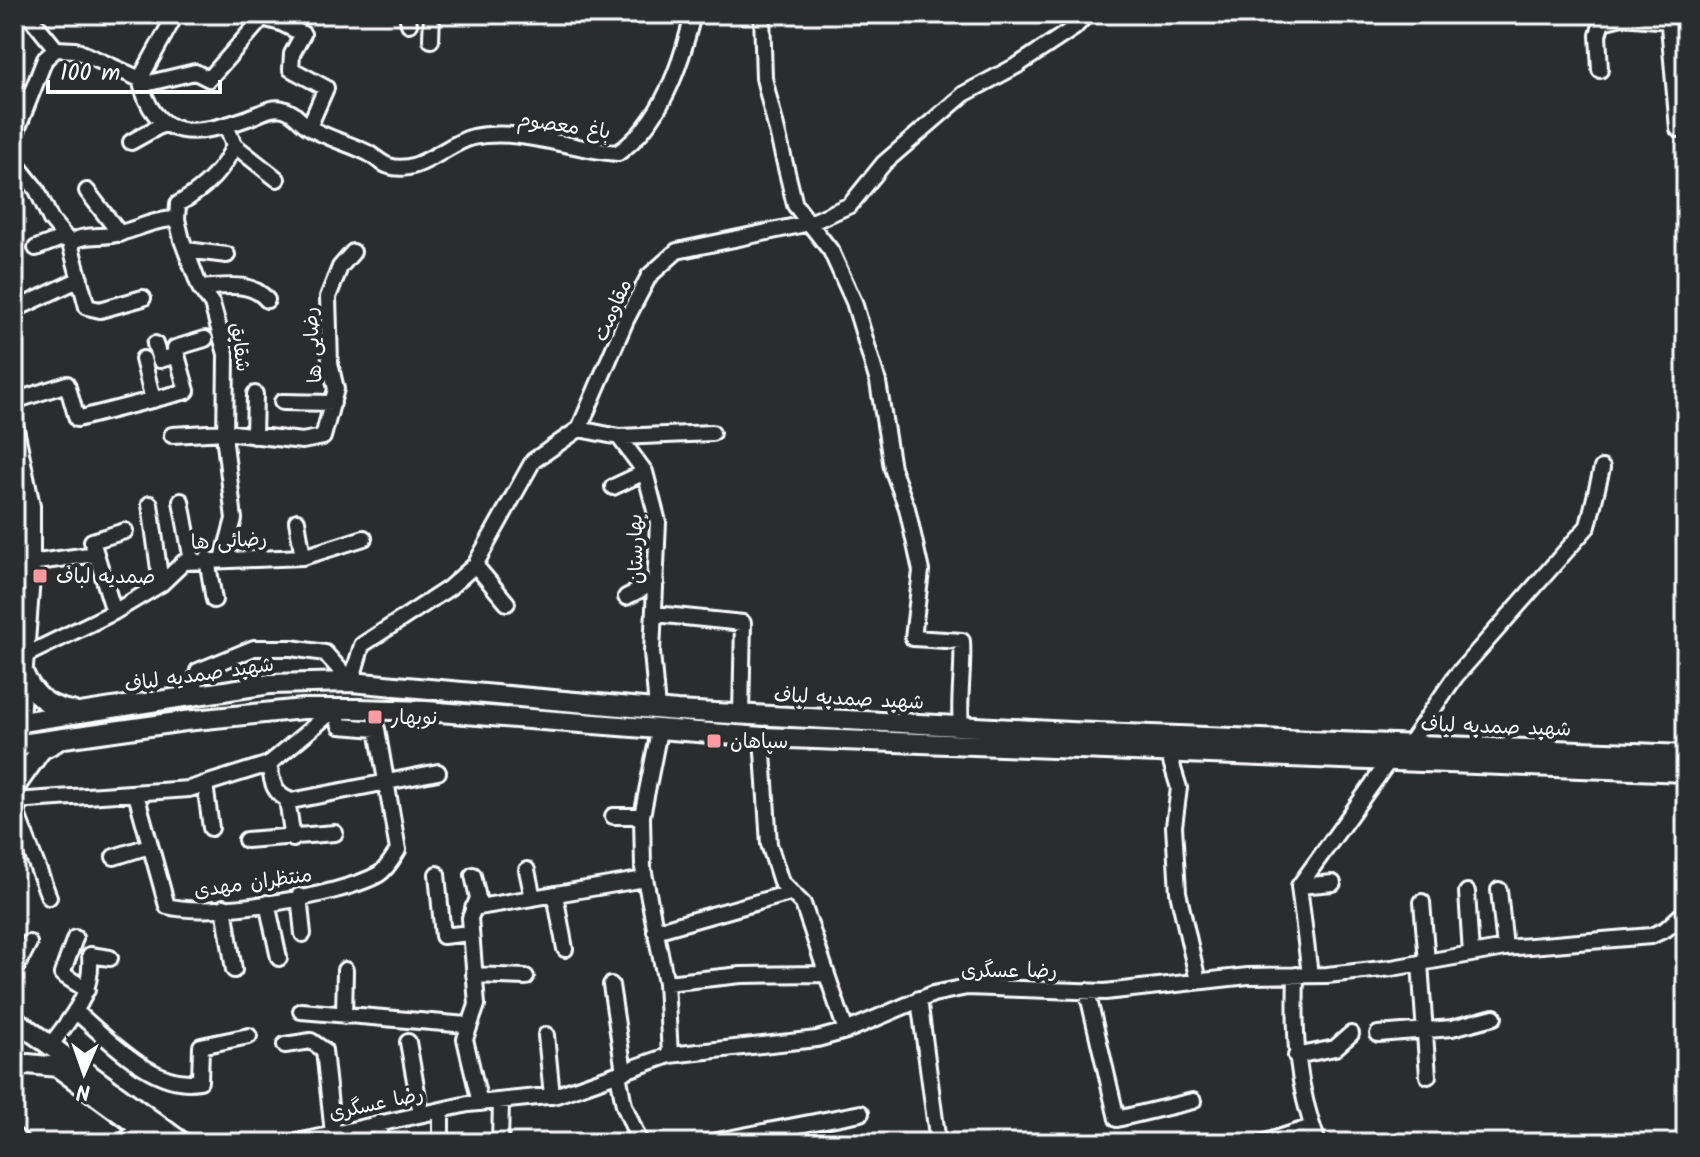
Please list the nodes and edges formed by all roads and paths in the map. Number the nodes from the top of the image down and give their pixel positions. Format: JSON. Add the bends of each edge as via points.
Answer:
{"nodes":[{"id":1,"x":28,"y":14,"type":"edge"},
{"id":2,"x":166,"y":14,"type":"edge"},
{"id":3,"x":432,"y":14,"type":"edge"},
{"id":4,"x":693,"y":14,"type":"edge"},
{"id":5,"x":762,"y":14,"type":"edge"},
{"id":6,"x":1087,"y":14,"type":"edge"},
{"id":7,"x":264,"y":16,"type":"edge"},
{"id":8,"x":1668,"y":18,"type":"edge"},
{"id":9,"x":431,"y":40,"type":"dead end"},
{"id":10,"x":1678,"y":41,"type":"edge"},
{"id":11,"x":56,"y":49,"type":"junction"},
{"id":12,"x":1600,"y":70,"type":"dead end"},
{"id":13,"x":140,"y":79,"type":"junction"},
{"id":14,"x":165,"y":123,"type":"junction"},
{"id":15,"x":226,"y":125,"type":"junction"},
{"id":16,"x":309,"y":127,"type":"junction"},
{"id":17,"x":1678,"y":129,"type":"dead end"},
{"id":18,"x":14,"y":138,"type":"edge"},
{"id":19,"x":131,"y":142,"type":"dead end"},
{"id":20,"x":234,"y":145,"type":"junction"},
{"id":21,"x":14,"y":161,"type":"edge"},
{"id":22,"x":277,"y":179,"type":"dead end"},
{"id":23,"x":87,"y":191,"type":"dead end"},
{"id":24,"x":177,"y":219,"type":"junction"},
{"id":25,"x":810,"y":223,"type":"junction"},
{"id":26,"x":120,"y":234,"type":"junction"},
{"id":27,"x":68,"y":240,"type":"junction"},
{"id":28,"x":36,"y":248,"type":"dead end"},
{"id":29,"x":186,"y":250,"type":"junction"},
{"id":30,"x":353,"y":252,"type":"dead end"},
{"id":31,"x":227,"y":255,"type":"dead end"},
{"id":32,"x":80,"y":279,"type":"junction"},
{"id":33,"x":200,"y":288,"type":"junction"},
{"id":34,"x":143,"y":298,"type":"dead end"},
{"id":35,"x":267,"y":300,"type":"dead end"},
{"id":36,"x":14,"y":310,"type":"edge"},
{"id":37,"x":205,"y":339,"type":"dead end"},
{"id":38,"x":155,"y":344,"type":"dead end"},
{"id":39,"x":177,"y":355,"type":"junction"},
{"id":40,"x":143,"y":359,"type":"dead end"},
{"id":41,"x":255,"y":394,"type":"dead end"},
{"id":42,"x":153,"y":400,"type":"junction"},
{"id":43,"x":14,"y":401,"type":"edge"},
{"id":44,"x":282,"y":402,"type":"dead end"},
{"id":45,"x":333,"y":403,"type":"junction"},
{"id":46,"x":14,"y":429,"type":"edge"},
{"id":47,"x":579,"y":429,"type":"junction"},
{"id":48,"x":225,"y":432,"type":"junction"},
{"id":49,"x":712,"y":433,"type":"dead end"},
{"id":50,"x":172,"y":435,"type":"dead end"},
{"id":51,"x":254,"y":436,"type":"junction"},
{"id":52,"x":619,"y":437,"type":"junction"},
{"id":53,"x":1602,"y":468,"type":"dead end"},
{"id":54,"x":645,"y":472,"type":"junction"},
{"id":55,"x":613,"y":487,"type":"dead end"},
{"id":56,"x":181,"y":501,"type":"dead end"},
{"id":57,"x":150,"y":504,"type":"dead end"},
{"id":58,"x":297,"y":521,"type":"dead end"},
{"id":59,"x":125,"y":531,"type":"dead end"},
{"id":60,"x":364,"y":538,"type":"dead end"},
{"id":61,"x":96,"y":554,"type":"junction"},
{"id":62,"x":303,"y":557,"type":"junction"},
{"id":63,"x":207,"y":560,"type":"junction"},
{"id":64,"x":30,"y":563,"type":"junction"},
{"id":65,"x":475,"y":565,"type":"junction"},
{"id":66,"x":656,"y":582,"type":"junction"},
{"id":67,"x":161,"y":584,"type":"junction"},
{"id":68,"x":626,"y":597,"type":"dead end"},
{"id":69,"x":214,"y":600,"type":"dead end"},
{"id":70,"x":507,"y":603,"type":"dead end"},
{"id":71,"x":114,"y":612,"type":"junction"},
{"id":72,"x":655,"y":614,"type":"junction"},
{"id":73,"x":24,"y":664,"type":"junction"},
{"id":74,"x":351,"y":682,"type":"junction"},
{"id":75,"x":193,"y":696,"type":"junction"},
{"id":76,"x":335,"y":709,"type":"junction"},
{"id":77,"x":657,"y":709,"type":"junction"},
{"id":78,"x":82,"y":713,"type":"junction"},
{"id":79,"x":741,"y":714,"type":"junction"},
{"id":80,"x":18,"y":723,"type":"edge"},
{"id":81,"x":961,"y":726,"type":"junction"},
{"id":82,"x":659,"y":731,"type":"junction"},
{"id":83,"x":66,"y":737,"type":"junction"},
{"id":84,"x":762,"y":737,"type":"junction"},
{"id":85,"x":1104,"y":741,"type":"junction"},
{"id":86,"x":16,"y":744,"type":"edge"},
{"id":87,"x":1409,"y":744,"type":"junction"},
{"id":88,"x":1168,"y":752,"type":"junction"},
{"id":89,"x":1686,"y":755,"type":"edge"},
{"id":90,"x":1389,"y":761,"type":"junction"},
{"id":91,"x":269,"y":764,"type":"junction"},
{"id":92,"x":438,"y":772,"type":"dead end"},
{"id":93,"x":1686,"y":772,"type":"edge"},
{"id":94,"x":14,"y":781,"type":"edge"},
{"id":95,"x":386,"y":782,"type":"junction"},
{"id":96,"x":205,"y":784,"type":"junction"},
{"id":97,"x":14,"y":790,"type":"edge"},
{"id":98,"x":136,"y":794,"type":"junction"},
{"id":99,"x":287,"y":799,"type":"junction"},
{"id":100,"x":14,"y":804,"type":"edge"},
{"id":101,"x":613,"y":816,"type":"dead end"},
{"id":102,"x":642,"y":816,"type":"junction"},
{"id":103,"x":211,"y":828,"type":"dead end"},
{"id":104,"x":335,"y":833,"type":"dead end"},
{"id":105,"x":293,"y":839,"type":"junction"},
{"id":106,"x":246,"y":840,"type":"dead end"},
{"id":107,"x":149,"y":846,"type":"junction"},
{"id":108,"x":114,"y":857,"type":"dead end"},
{"id":109,"x":527,"y":870,"type":"dead end"},
{"id":110,"x":437,"y":874,"type":"dead end"},
{"id":111,"x":473,"y":875,"type":"dead end"},
{"id":112,"x":645,"y":879,"type":"junction"},
{"id":113,"x":1333,"y":883,"type":"dead end"},
{"id":114,"x":1299,"y":886,"type":"junction"},
{"id":115,"x":1499,"y":890,"type":"dead end"},
{"id":116,"x":1467,"y":892,"type":"dead end"},
{"id":117,"x":790,"y":893,"type":"junction"},
{"id":118,"x":555,"y":894,"type":"junction"},
{"id":119,"x":299,"y":896,"type":"junction"},
{"id":120,"x":49,"y":897,"type":"dead end"},
{"id":121,"x":533,"y":898,"type":"junction"},
{"id":122,"x":1422,"y":902,"type":"dead end"},
{"id":123,"x":267,"y":903,"type":"junction"},
{"id":124,"x":224,"y":907,"type":"junction"},
{"id":125,"x":473,"y":908,"type":"junction"},
{"id":126,"x":1686,"y":911,"type":"edge"},
{"id":127,"x":655,"y":931,"type":"junction"},
{"id":128,"x":470,"y":933,"type":"junction"},
{"id":129,"x":303,"y":934,"type":"dead end"},
{"id":130,"x":75,"y":938,"type":"dead end"},
{"id":131,"x":29,"y":943,"type":"dead end"},
{"id":132,"x":1505,"y":948,"type":"junction"},
{"id":133,"x":565,"y":949,"type":"dead end"},
{"id":134,"x":1471,"y":954,"type":"junction"},
{"id":135,"x":110,"y":958,"type":"dead end"},
{"id":136,"x":279,"y":958,"type":"dead end"},
{"id":137,"x":1423,"y":963,"type":"junction"},
{"id":138,"x":234,"y":970,"type":"dead end"},
{"id":139,"x":345,"y":970,"type":"dead end"},
{"id":140,"x":14,"y":972,"type":"edge"},
{"id":141,"x":825,"y":974,"type":"junction"},
{"id":142,"x":474,"y":975,"type":"junction"},
{"id":143,"x":1303,"y":975,"type":"junction"},
{"id":144,"x":526,"y":977,"type":"dead end"},
{"id":145,"x":1198,"y":981,"type":"junction"},
{"id":146,"x":666,"y":983,"type":"junction"},
{"id":147,"x":611,"y":985,"type":"dead end"},
{"id":148,"x":87,"y":990,"type":"junction"},
{"id":149,"x":1087,"y":991,"type":"junction"},
{"id":150,"x":919,"y":999,"type":"junction"},
{"id":151,"x":75,"y":1011,"type":"junction"},
{"id":152,"x":301,"y":1011,"type":"dead end"},
{"id":153,"x":344,"y":1016,"type":"junction"},
{"id":154,"x":1494,"y":1017,"type":"dead end"},
{"id":155,"x":14,"y":1019,"type":"edge"},
{"id":156,"x":467,"y":1025,"type":"junction"},
{"id":157,"x":846,"y":1031,"type":"junction"},
{"id":158,"x":1425,"y":1031,"type":"junction"},
{"id":159,"x":14,"y":1032,"type":"edge"},
{"id":160,"x":1351,"y":1034,"type":"dead end"},
{"id":161,"x":1378,"y":1034,"type":"dead end"},
{"id":162,"x":546,"y":1035,"type":"dead end"},
{"id":163,"x":249,"y":1036,"type":"dead end"},
{"id":164,"x":408,"y":1042,"type":"dead end"},
{"id":165,"x":285,"y":1045,"type":"dead end"},
{"id":166,"x":50,"y":1046,"type":"junction"},
{"id":167,"x":670,"y":1055,"type":"junction"},
{"id":168,"x":1296,"y":1056,"type":"junction"},
{"id":169,"x":58,"y":1067,"type":"junction"},
{"id":170,"x":14,"y":1069,"type":"edge"},
{"id":171,"x":621,"y":1073,"type":"junction"},
{"id":172,"x":1428,"y":1076,"type":"dead end"},
{"id":173,"x":552,"y":1096,"type":"junction"},
{"id":174,"x":501,"y":1101,"type":"junction"},
{"id":175,"x":1193,"y":1101,"type":"dead end"},
{"id":176,"x":480,"y":1103,"type":"junction"},
{"id":177,"x":441,"y":1110,"type":"junction"},
{"id":178,"x":861,"y":1113,"type":"dead end"},
{"id":179,"x":421,"y":1114,"type":"junction"},
{"id":180,"x":380,"y":1122,"type":"junction"},
{"id":181,"x":1312,"y":1127,"type":"junction"},
{"id":182,"x":140,"y":1128,"type":"junction"},
{"id":183,"x":14,"y":1135,"type":"edge"},
{"id":184,"x":334,"y":1137,"type":"edge"},
{"id":185,"x":22,"y":1143,"type":"edge"},
{"id":186,"x":122,"y":1143,"type":"edge"},
{"id":187,"x":161,"y":1143,"type":"edge"},
{"id":188,"x":183,"y":1143,"type":"edge"},
{"id":189,"x":293,"y":1143,"type":"edge"},
{"id":190,"x":380,"y":1143,"type":"edge"},
{"id":191,"x":441,"y":1143,"type":"edge"},
{"id":192,"x":500,"y":1143,"type":"edge"},
{"id":193,"x":640,"y":1143,"type":"edge"},
{"id":194,"x":707,"y":1143,"type":"edge"},
{"id":195,"x":938,"y":1143,"type":"edge"},
{"id":196,"x":1262,"y":1143,"type":"edge"},
{"id":197,"x":1318,"y":1143,"type":"edge"}],
"edges":[{"from":1,"to":11,"type":"street"},
{"from":2,"to":13,"type":"street","via":[[172,21]]},
{"from":3,"to":9,"type":"street"},
{"from":4,"to":16,"type":"street","name":"باغ معصوم","via":[[684,50],[656,112],[641,137],[618,153],[477,136],[414,165],[390,167]]},
{"from":5,"to":25,"type":"street","via":[[764,78],[775,136],[795,205]]},
{"from":6,"to":25,"type":"street","name":"مقاومت","via":[[1018,65],[964,94],[884,163],[850,205]]},
{"from":7,"to":13,"type":"street","via":[[209,79],[195,72],[149,83]]},
{"from":7,"to":16,"type":"street","via":[[303,34],[291,69],[326,88]]},
{"from":8,"to":10,"type":"street"},
{"from":8,"to":12,"type":"street","via":[[1602,22]]},
{"from":10,"to":17,"type":"street"},
{"from":11,"to":13,"type":"street","via":[[75,50]]},
{"from":11,"to":18,"type":"street","via":[[45,59]]},
{"from":13,"to":14,"type":"street","via":[[144,99]]},
{"from":14,"to":15,"type":"street","via":[[191,133]]},
{"from":14,"to":19,"type":"street"},
{"from":15,"to":16,"type":"street","via":[[274,107],[287,109]]},
{"from":15,"to":20,"type":"street"},
{"from":20,"to":22,"type":"street"},
{"from":20,"to":24,"type":"street","via":[[217,174],[178,204]]},
{"from":21,"to":27,"type":"street"},
{"from":23,"to":26,"type":"street"},
{"from":24,"to":26,"type":"street"},
{"from":24,"to":29,"type":"street","name":"شقایق"},
{"from":25,"to":47,"type":"street","name":"مقاومت","via":[[677,251],[649,276]]},
{"from":25,"to":81,"type":"street","via":[[831,251],[854,302],[878,382],[892,468],[921,571],[913,638],[962,641]]},
{"from":26,"to":27,"type":"street"},
{"from":27,"to":28,"type":"street"},
{"from":27,"to":32,"type":"street"},
{"from":29,"to":31,"type":"street"},
{"from":29,"to":33,"type":"street","name":"شقایق"},
{"from":30,"to":45,"type":"street","name":"رضایی ها","via":[[340,267],[328,297]]},
{"from":32,"to":34,"type":"street","via":[[87,307],[100,310]]},
{"from":32,"to":36,"type":"street"},
{"from":33,"to":35,"type":"street","via":[[248,285]]},
{"from":33,"to":48,"type":"street","name":"شقایق","via":[[212,304],[226,354]]},
{"from":37,"to":39,"type":"street","via":[[175,348]]},
{"from":38,"to":39,"type":"street","via":[[160,360]]},
{"from":39,"to":42,"type":"street","via":[[187,391]]},
{"from":40,"to":42,"type":"street"},
{"from":41,"to":51,"type":"street"},
{"from":42,"to":43,"type":"street","via":[[77,419],[67,384]]},
{"from":44,"to":45,"type":"street"},
{"from":45,"to":51,"type":"street","name":"رضایی ها","via":[[323,437],[302,441]]},
{"from":46,"to":64,"type":"main road","via":[[30,506]]},
{"from":47,"to":52,"type":"street"},
{"from":47,"to":65,"type":"street","via":[[533,461]]},
{"from":48,"to":50,"type":"street","name":"رضایی ها"},
{"from":48,"to":51,"type":"street","name":"رضایی ها"},
{"from":48,"to":63,"type":"street","name":"شقایق","via":[[234,519]]},
{"from":49,"to":52,"type":"street"},
{"from":52,"to":54,"type":"street","name":"بهارستان"},
{"from":53,"to":87,"type":"street","via":[[1588,526],[1455,677]]},
{"from":54,"to":55,"type":"street"},
{"from":54,"to":66,"type":"street","name":"بهارستان","via":[[658,522]]},
{"from":56,"to":63,"type":"street"},
{"from":57,"to":67,"type":"street"},
{"from":58,"to":62,"type":"street"},
{"from":59,"to":61,"type":"street","via":[[92,541]]},
{"from":60,"to":62,"type":"street","name":"رضائی ها"},
{"from":61,"to":64,"type":"street"},
{"from":61,"to":71,"type":"street"},
{"from":62,"to":63,"type":"street","name":"رضائی ها"},
{"from":63,"to":67,"type":"street","name":"رضائی ها","via":[[184,562]]},
{"from":63,"to":69,"type":"street"},
{"from":64,"to":73,"type":"main road"},
{"from":65,"to":70,"type":"street"},
{"from":65,"to":74,"type":"street","via":[[362,645]]},
{"from":66,"to":68,"type":"street"},
{"from":66,"to":72,"type":"street","name":"بهارستان"},
{"from":67,"to":71,"type":"street","name":"رضائی ها"},
{"from":71,"to":73,"type":"street","name":"رضائی ها"},
{"from":72,"to":77,"type":"street","name":"بهارستان"},
{"from":72,"to":79,"type":"street","via":[[743,623]]},
{"from":73,"to":78,"type":"main road","via":[[31,690],[44,701]]},
{"from":73,"to":80,"type":"main road"},
{"from":74,"to":75,"type":"main road","name":"شهید صمدیه لباف","via":[[270,684]]},
{"from":74,"to":75,"type":"street","via":[[325,653],[254,648],[198,671]]},
{"from":74,"to":77,"type":"main road","name":"شهید صمدیه لباف"},
{"from":75,"to":78,"type":"main road","name":"شهید صمدیه لباف"},
{"from":76,"to":82,"type":"main road","name":"شهید صمدیه لباف","via":[[426,711]]},
{"from":76,"to":83,"type":"main road","name":"شهید صمدیه لباف"},
{"from":76,"to":91,"type":"street"},
{"from":76,"to":95,"type":"street","via":[[340,726],[377,729]]},
{"from":77,"to":79,"type":"main road","name":"شهید صمدیه لباف"},
{"from":78,"to":80,"type":"main road","name":"شهید صمدیه لباف"},
{"from":79,"to":81,"type":"main road","name":"شهید صمدیه لباف"},
{"from":80,"to":86,"type":"main road"},
{"from":81,"to":85,"type":"main road","name":"شهید صمدیه لباف"},
{"from":82,"to":84,"type":"main road","name":"شهید صمدیه لباف"},
{"from":82,"to":102,"type":"street"},
{"from":83,"to":86,"type":"main road","name":"شهید صمدیه لباف"},
{"from":83,"to":97,"type":"main road","via":[[41,750]]},
{"from":84,"to":85,"type":"main road","name":"شهید صمدیه لباف"},
{"from":84,"to":117,"type":"street","via":[[769,844]]},
{"from":85,"to":87,"type":"main road","name":"شهید صمدیه لباف"},
{"from":85,"to":88,"type":"main road","name":"شهید صمدیه لباف"},
{"from":86,"to":94,"type":"main road"},
{"from":87,"to":89,"type":"main road","name":"شهید صمدیه لباف"},
{"from":88,"to":90,"type":"main road","name":"شهید صمدیه لباف"},
{"from":88,"to":145,"type":"street","via":[[1179,788],[1174,826],[1178,892]]},
{"from":90,"to":93,"type":"main road","name":"شهید صمدیه لباف"},
{"from":90,"to":114,"type":"street"},
{"from":91,"to":96,"type":"street"},
{"from":91,"to":99,"type":"street","via":[[273,787]]},
{"from":92,"to":95,"type":"street"},
{"from":95,"to":99,"type":"street"},
{"from":95,"to":119,"type":"street","name":"منتظران مهدی","via":[[398,850],[382,872],[352,886]]},
{"from":96,"to":98,"type":"street"},
{"from":96,"to":103,"type":"street"},
{"from":98,"to":100,"type":"street"},
{"from":98,"to":107,"type":"street","name":"منتظران مهدی"},
{"from":99,"to":105,"type":"street"},
{"from":100,"to":120,"type":"street"},
{"from":101,"to":102,"type":"street"},
{"from":102,"to":112,"type":"street"},
{"from":104,"to":105,"type":"street"},
{"from":105,"to":106,"type":"street"},
{"from":107,"to":108,"type":"street"},
{"from":107,"to":124,"type":"street","name":"منتظران مهدی","via":[[167,906],[187,912]]},
{"from":109,"to":121,"type":"street"},
{"from":110,"to":128,"type":"street","via":[[443,936]]},
{"from":111,"to":125,"type":"street","via":[[478,898]]},
{"from":112,"to":118,"type":"street"},
{"from":112,"to":127,"type":"street"},
{"from":113,"to":114,"type":"street"},
{"from":114,"to":143,"type":"street"},
{"from":115,"to":132,"type":"street"},
{"from":116,"to":134,"type":"street"},
{"from":117,"to":127,"type":"street"},
{"from":117,"to":141,"type":"street","via":[[803,904]]},
{"from":118,"to":121,"type":"street"},
{"from":118,"to":133,"type":"street"},
{"from":119,"to":123,"type":"street","name":"منتظران مهدی"},
{"from":119,"to":129,"type":"street"},
{"from":121,"to":125,"type":"street"},
{"from":122,"to":137,"type":"street"},
{"from":123,"to":124,"type":"street","name":"منتظران مهدی"},
{"from":123,"to":136,"type":"street"},
{"from":124,"to":138,"type":"street"},
{"from":125,"to":128,"type":"street"},
{"from":126,"to":132,"type":"street","name":"رضا عسگری","via":[[1651,936]]},
{"from":127,"to":146,"type":"street"},
{"from":128,"to":142,"type":"street"},
{"from":130,"to":148,"type":"street","via":[[62,974]]},
{"from":131,"to":140,"type":"street"},
{"from":132,"to":134,"type":"street","name":"رضا عسگری"},
{"from":134,"to":137,"type":"street","name":"رضا عسگری"},
{"from":135,"to":148,"type":"street","via":[[90,955]]},
{"from":137,"to":143,"type":"street","name":"رضا عسگری"},
{"from":137,"to":158,"type":"street"},
{"from":139,"to":153,"type":"street"},
{"from":141,"to":146,"type":"street"},
{"from":141,"to":157,"type":"street"},
{"from":142,"to":144,"type":"street"},
{"from":142,"to":156,"type":"street","via":[[477,1005]]},
{"from":143,"to":145,"type":"street","name":"رضا عسگری"},
{"from":143,"to":168,"type":"street"},
{"from":145,"to":149,"type":"street","name":"رضا عسگری"},
{"from":146,"to":167,"type":"street"},
{"from":147,"to":171,"type":"street"},
{"from":148,"to":151,"type":"street"},
{"from":149,"to":150,"type":"street","name":"رضا عسگری","via":[[967,987]]},
{"from":149,"to":175,"type":"street","via":[[1117,1119]]},
{"from":150,"to":157,"type":"street","name":"رضا عسگری"},
{"from":150,"to":195,"type":"street"},
{"from":151,"to":163,"type":"street","via":[[127,1054],[183,1084],[200,1081],[201,1046]]},
{"from":151,"to":166,"type":"street"},
{"from":152,"to":153,"type":"street"},
{"from":153,"to":156,"type":"street"},
{"from":154,"to":158,"type":"street"},
{"from":155,"to":166,"type":"main road"},
{"from":156,"to":176,"type":"street","via":[[466,1054]]},
{"from":157,"to":167,"type":"street","name":"رضا عسگری","via":[[817,1039]]},
{"from":158,"to":161,"type":"street"},
{"from":158,"to":172,"type":"street"},
{"from":159,"to":169,"type":"main road"},
{"from":160,"to":168,"type":"street","via":[[1335,1048]]},
{"from":162,"to":173,"type":"street"},
{"from":164,"to":179,"type":"street"},
{"from":165,"to":184,"type":"street","via":[[311,1041],[324,1050]]},
{"from":166,"to":188,"type":"main road"},
{"from":167,"to":171,"type":"street","name":"رضا عسگری"},
{"from":168,"to":181,"type":"street"},
{"from":169,"to":170,"type":"main road","via":[[28,1064]]},
{"from":169,"to":182,"type":"main road"},
{"from":171,"to":173,"type":"street","name":"رضا عسگری"},
{"from":171,"to":193,"type":"street","via":[[624,1105]]},
{"from":173,"to":174,"type":"street","name":"رضا عسگری"},
{"from":174,"to":176,"type":"street","name":"رضا عسگری"},
{"from":174,"to":192,"type":"street"},
{"from":176,"to":177,"type":"street","name":"رضا عسگری"},
{"from":177,"to":179,"type":"street","name":"رضا عسگری"},
{"from":177,"to":191,"type":"street"},
{"from":178,"to":194,"type":"street"},
{"from":179,"to":180,"type":"street","name":"رضا عسگری"},
{"from":180,"to":184,"type":"street","name":"رضا عسگری"},
{"from":180,"to":190,"type":"street"},
{"from":181,"to":196,"type":"street"},
{"from":181,"to":197,"type":"street"},
{"from":182,"to":186,"type":"street"},
{"from":182,"to":187,"type":"main road"},
{"from":183,"to":185,"type":"street"},
{"from":184,"to":189,"type":"street","name":"رضا عسگری"}]}
